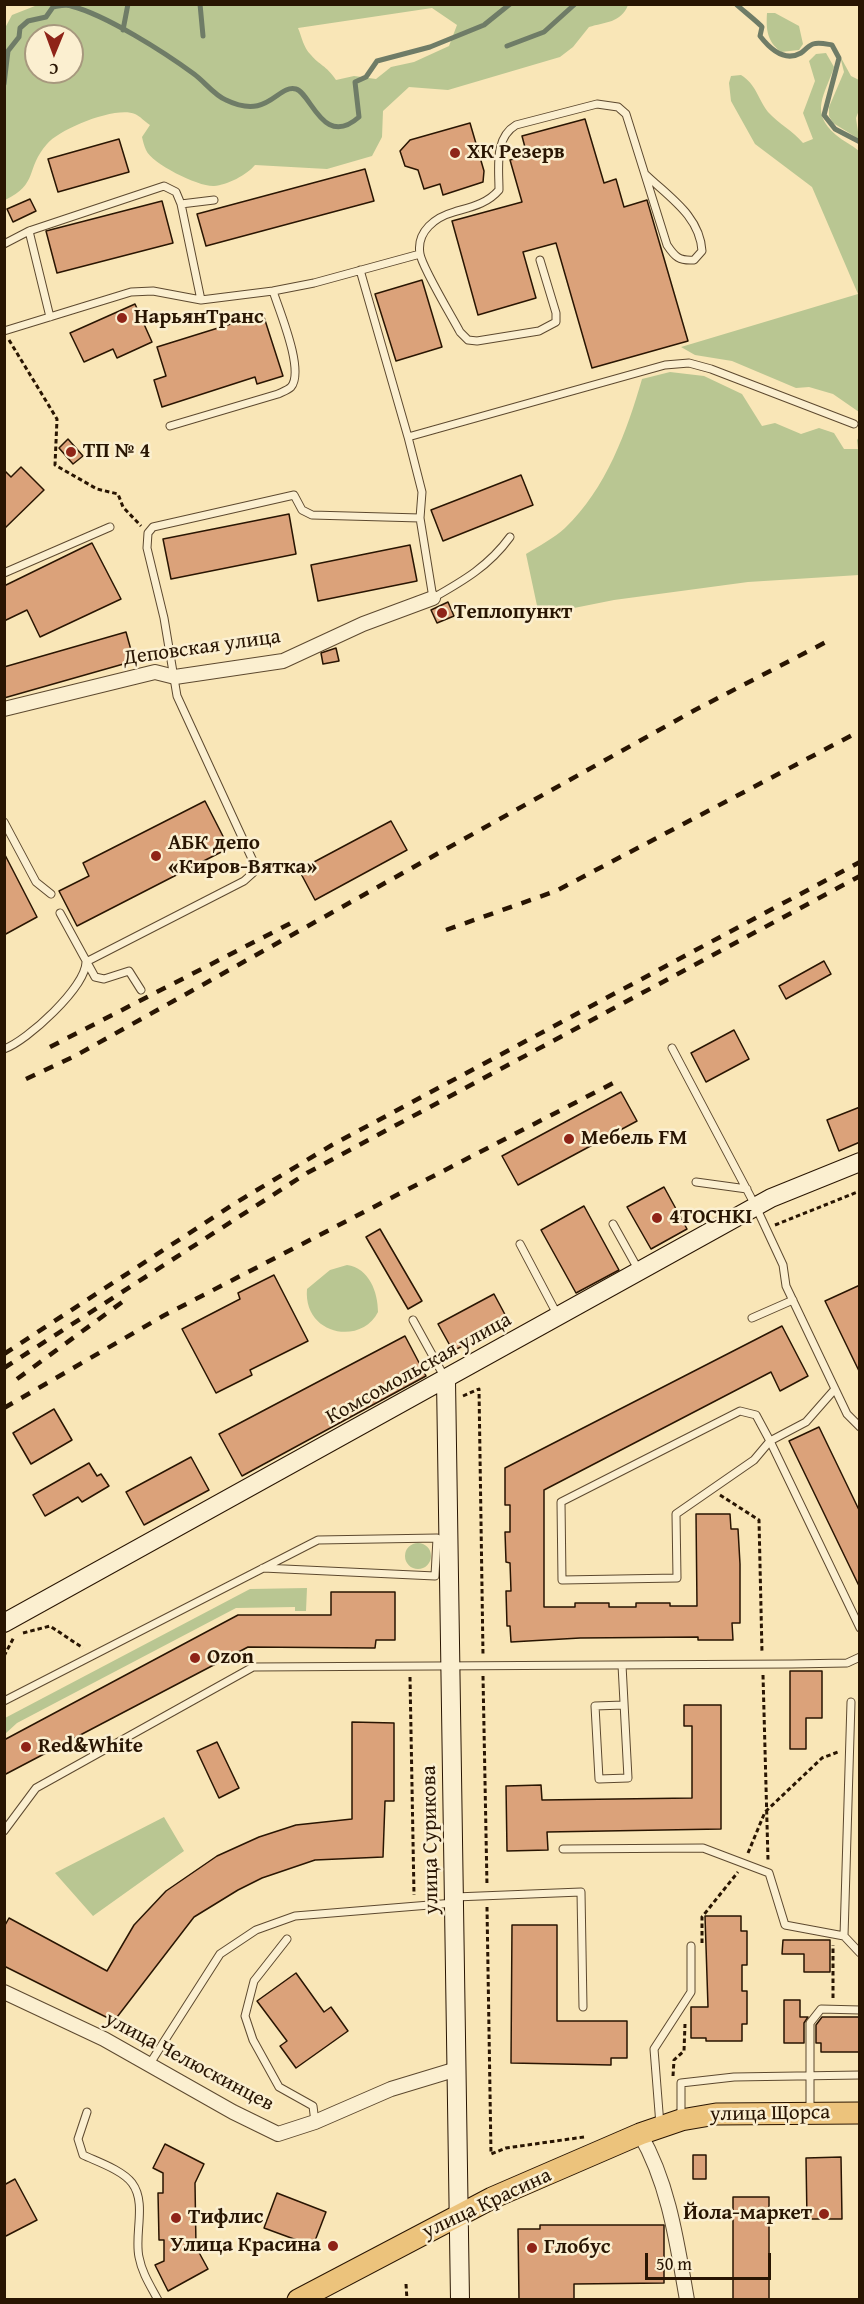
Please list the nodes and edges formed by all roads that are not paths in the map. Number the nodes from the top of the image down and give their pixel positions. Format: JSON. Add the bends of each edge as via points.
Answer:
{"nodes":[{"id":1,"x":645,"y":174,"type":"junction"},
{"id":2,"x":214,"y":200,"type":"dead end"},
{"id":3,"x":181,"y":204,"type":"junction"},
{"id":4,"x":29,"y":231,"type":"junction"},
{"id":5,"x":5,"y":243,"type":"edge"},
{"id":6,"x":420,"y":254,"type":"junction"},
{"id":7,"x":540,"y":260,"type":"dead end"},
{"id":8,"x":360,"y":270,"type":"junction"},
{"id":9,"x":273,"y":291,"type":"junction"},
{"id":10,"x":201,"y":300,"type":"junction"},
{"id":11,"x":50,"y":317,"type":"junction"},
{"id":12,"x":4,"y":332,"type":"edge"},
{"id":13,"x":854,"y":424,"type":"dead end"},
{"id":14,"x":170,"y":426,"type":"dead end"},
{"id":15,"x":408,"y":436,"type":"junction"},
{"id":16,"x":420,"y":518,"type":"junction"},
{"id":17,"x":110,"y":527,"type":"dead end"},
{"id":18,"x":510,"y":537,"type":"dead end"},
{"id":19,"x":4,"y":573,"type":"edge"},
{"id":20,"x":433,"y":598,"type":"junction"},
{"id":21,"x":175,"y":677,"type":"junction"},
{"id":22,"x":4,"y":710,"type":"edge"},
{"id":23,"x":4,"y":822,"type":"edge"},
{"id":24,"x":51,"y":894,"type":"dead end"},
{"id":25,"x":60,"y":913,"type":"dead end"},
{"id":26,"x":86,"y":962,"type":"junction"},
{"id":27,"x":141,"y":990,"type":"dead end"},
{"id":28,"x":672,"y":1048,"type":"dead end"},
{"id":29,"x":4,"y":1049,"type":"edge"},
{"id":30,"x":860,"y":1162,"type":"edge"},
{"id":31,"x":696,"y":1182,"type":"dead end"},
{"id":32,"x":747,"y":1189,"type":"junction"},
{"id":33,"x":756,"y":1207,"type":"junction"},
{"id":34,"x":613,"y":1224,"type":"dead end"},
{"id":35,"x":520,"y":1244,"type":"dead end"},
{"id":36,"x":640,"y":1272,"type":"junction"},
{"id":37,"x":793,"y":1300,"type":"junction"},
{"id":38,"x":559,"y":1317,"type":"junction"},
{"id":39,"x":752,"y":1318,"type":"dead end"},
{"id":40,"x":413,"y":1320,"type":"dead end"},
{"id":41,"x":446,"y":1380,"type":"junction"},
{"id":42,"x":835,"y":1389,"type":"junction"},
{"id":43,"x":860,"y":1426,"type":"edge"},
{"id":44,"x":770,"y":1442,"type":"junction"},
{"id":45,"x":263,"y":1568,"type":"junction"},
{"id":46,"x":4,"y":1623,"type":"edge"},
{"id":47,"x":860,"y":1628,"type":"edge"},
{"id":48,"x":860,"y":1657,"type":"edge"},
{"id":49,"x":622,"y":1665,"type":"junction"},
{"id":50,"x":451,"y":1666,"type":"junction"},
{"id":51,"x":4,"y":1701,"type":"edge"},
{"id":52,"x":851,"y":1702,"type":"dead end"},
{"id":53,"x":624,"y":1705,"type":"junction"},
{"id":54,"x":4,"y":1831,"type":"edge"},
{"id":55,"x":563,"y":1848,"type":"dead end"},
{"id":56,"x":454,"y":1900,"type":"junction"},
{"id":57,"x":844,"y":1936,"type":"junction"},
{"id":58,"x":287,"y":1939,"type":"dead end"},
{"id":59,"x":691,"y":1946,"type":"dead end"},
{"id":60,"x":860,"y":1953,"type":"edge"},
{"id":61,"x":4,"y":1992,"type":"edge"},
{"id":62,"x":583,"y":2007,"type":"dead end"},
{"id":63,"x":860,"y":2010,"type":"edge"},
{"id":64,"x":149,"y":2065,"type":"junction"},
{"id":65,"x":457,"y":2069,"type":"junction"},
{"id":66,"x":810,"y":2075,"type":"junction"},
{"id":67,"x":860,"y":2075,"type":"edge"},
{"id":68,"x":87,"y":2112,"type":"dead end"},
{"id":69,"x":810,"y":2113,"type":"junction"},
{"id":70,"x":860,"y":2114,"type":"edge"},
{"id":71,"x":681,"y":2120,"type":"junction"},
{"id":72,"x":315,"y":2122,"type":"junction"},
{"id":73,"x":650,"y":2130,"type":"junction"},
{"id":74,"x":459,"y":2214,"type":"junction"},
{"id":75,"x":158,"y":2300,"type":"edge"},
{"id":76,"x":298,"y":2300,"type":"edge"},
{"id":77,"x":460,"y":2300,"type":"edge"},
{"id":78,"x":687,"y":2300,"type":"edge"}],
"edges":[{"from":1,"to":1,"type":"lane","via":[[667,245],[675,257],[694,260],[702,251],[695,222]]},
{"from":1,"to":6,"type":"lane","via":[[626,114],[618,106],[597,104],[516,125],[502,136],[499,190],[484,203],[438,217],[423,236]]},
{"from":2,"to":3,"type":"lane"},
{"from":3,"to":4,"type":"lane","via":[[176,192],[164,186]]},
{"from":3,"to":10,"type":"lane"},
{"from":4,"to":5,"type":"lane"},
{"from":4,"to":11,"type":"lane"},
{"from":6,"to":7,"type":"lane","via":[[460,332],[468,340],[477,341],[539,331],[556,322]]},
{"from":6,"to":8,"type":"lane"},
{"from":8,"to":9,"type":"lane"},
{"from":8,"to":15,"type":"lane"},
{"from":9,"to":10,"type":"lane"},
{"from":9,"to":14,"type":"lane","via":[[294,360],[296,376],[291,387]]},
{"from":10,"to":11,"type":"lane","via":[[153,291],[131,292]]},
{"from":11,"to":12,"type":"lane"},
{"from":13,"to":15,"type":"lane","via":[[689,363],[665,365]]},
{"from":15,"to":16,"type":"lane","via":[[422,492]]},
{"from":16,"to":20,"type":"lane"},
{"from":16,"to":21,"type":"lane","via":[[312,515],[302,510],[294,495],[153,528],[148,533],[147,548]]},
{"from":17,"to":19,"type":"lane"},
{"from":18,"to":20,"type":"lane","via":[[498,554],[472,576]]},
{"from":20,"to":21,"type":"street","name":"Деповская улица","via":[[363,624],[283,661]]},
{"from":21,"to":22,"type":"street","name":"Деповская улица","via":[[155,672]]},
{"from":21,"to":26,"type":"lane","via":[[181,706],[254,861],[254,872],[244,881]]},
{"from":23,"to":24,"type":"lane","via":[[36,882]]},
{"from":25,"to":26,"type":"lane"},
{"from":26,"to":27,"type":"lane","via":[[98,979],[129,971]]},
{"from":26,"to":29,"type":"lane","via":[[82,978],[34,1030]]},
{"from":28,"to":32,"type":"lane"},
{"from":30,"to":33,"type":"main road","name":"Комсомольская улица"},
{"from":31,"to":32,"type":"lane"},
{"from":32,"to":33,"type":"lane"},
{"from":33,"to":36,"type":"main road","name":"Комсомольская улица"},
{"from":33,"to":37,"type":"lane","via":[[783,1265]]},
{"from":34,"to":36,"type":"lane"},
{"from":35,"to":38,"type":"lane"},
{"from":36,"to":38,"type":"main road","name":"Комсомольская улица"},
{"from":37,"to":39,"type":"lane"},
{"from":37,"to":42,"type":"lane"},
{"from":38,"to":41,"type":"main road","name":"Комсомольская улица"},
{"from":40,"to":41,"type":"lane"},
{"from":41,"to":46,"type":"main road","name":"Комсомольская улица"},
{"from":41,"to":50,"type":"main road","name":"улица Сурикова"},
{"from":42,"to":43,"type":"lane","via":[[847,1414]]},
{"from":42,"to":44,"type":"lane","via":[[806,1422]]},
{"from":44,"to":44,"type":"lane","via":[[756,1415],[740,1411],[561,1502],[562,1580],[678,1578],[676,1514],[754,1460]]},
{"from":44,"to":47,"type":"lane"},
{"from":45,"to":45,"type":"lane","via":[[318,1540],[437,1538],[435,1576]]},
{"from":45,"to":51,"type":"lane"},
{"from":48,"to":49,"type":"lane","via":[[847,1663]]},
{"from":49,"to":50,"type":"lane"},
{"from":49,"to":53,"type":"lane"},
{"from":50,"to":54,"type":"lane","via":[[253,1667],[36,1788]]},
{"from":50,"to":56,"type":"main road","name":"улица Сурикова"},
{"from":52,"to":57,"type":"lane"},
{"from":53,"to":53,"type":"lane","via":[[628,1778],[599,1779],[595,1706]]},
{"from":55,"to":57,"type":"lane","via":[[704,1848],[769,1873],[785,1925]]},
{"from":56,"to":62,"type":"lane","via":[[580,1892]]},
{"from":56,"to":64,"type":"lane","via":[[295,1916],[256,1930],[220,1954]]},
{"from":56,"to":65,"type":"main road","name":"улица Сурикова"},
{"from":57,"to":60,"type":"lane"},
{"from":58,"to":72,"type":"lane","via":[[254,1981],[245,2016],[253,2040],[279,2087],[313,2106]]},
{"from":59,"to":73,"type":"lane","via":[[691,1992],[654,2049]]},
{"from":61,"to":64,"type":"street","name":"улица Челюскинцев"},
{"from":63,"to":66,"type":"lane","via":[[822,2009],[810,2024]]},
{"from":64,"to":72,"type":"street","name":"улица Челюскинцев","via":[[278,2134]]},
{"from":65,"to":72,"type":"street","name":"улица Челюскинцев","via":[[391,2089]]},
{"from":65,"to":74,"type":"main road","name":"улица Сурикова"},
{"from":66,"to":67,"type":"lane"},
{"from":66,"to":69,"type":"lane"},
{"from":66,"to":71,"type":"lane","via":[[681,2083]]},
{"from":68,"to":75,"type":"lane","via":[[78,2139],[83,2155],[132,2183],[139,2203],[138,2254],[142,2272]]},
{"from":69,"to":70,"type":"main road","name":"улица Щорса"},
{"from":69,"to":71,"type":"main road","name":"улица Щорса","via":[[716,2114]]},
{"from":71,"to":73,"type":"main road","name":"улица Красина"},
{"from":73,"to":74,"type":"main road","name":"улица Красина"},
{"from":73,"to":78,"type":"street"},
{"from":74,"to":76,"type":"main road","name":"улица Красина"},
{"from":74,"to":77,"type":"main road","name":"улица Сурикова"}]}
